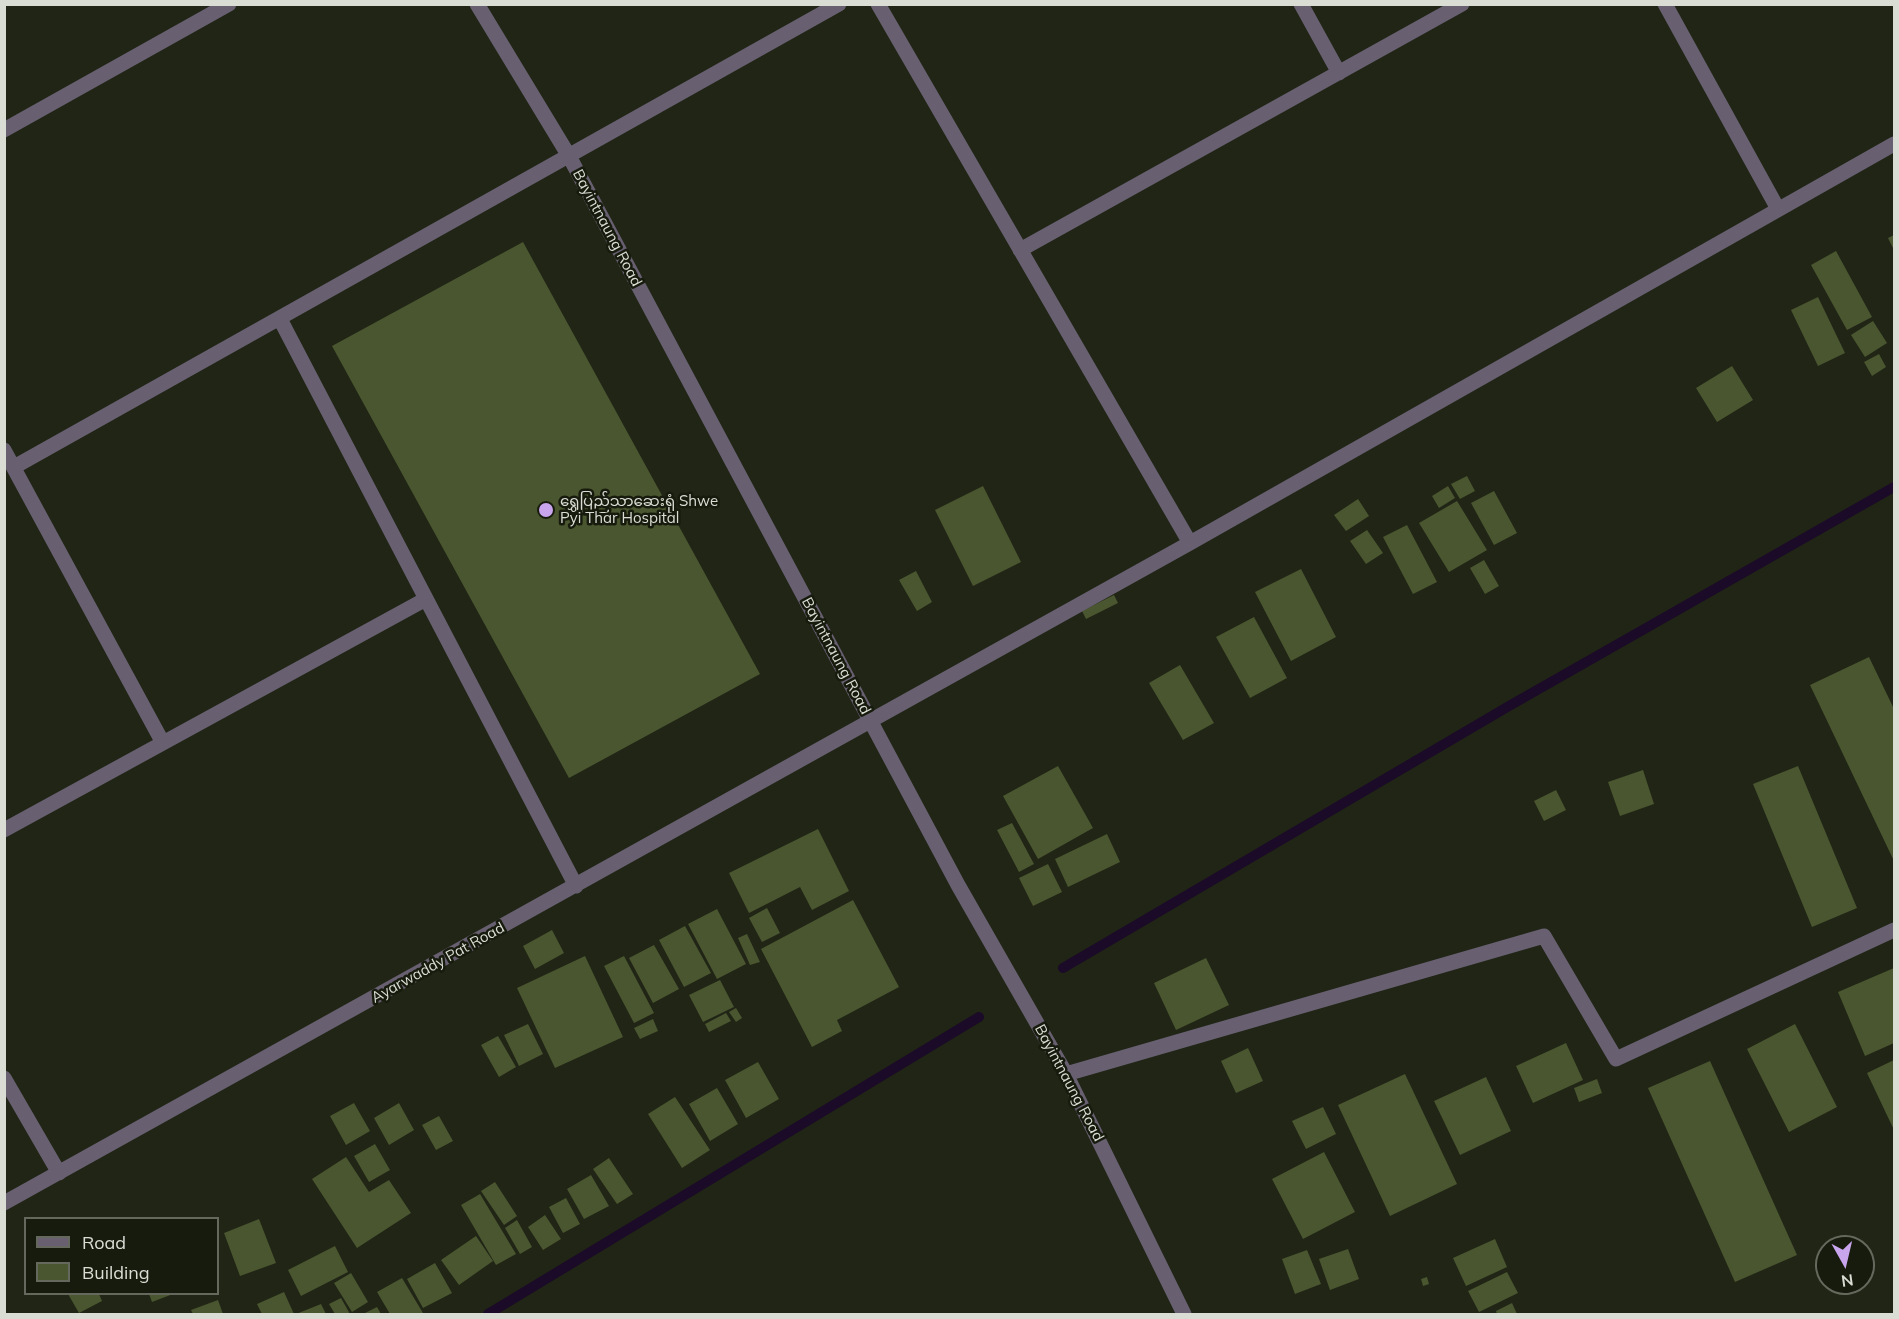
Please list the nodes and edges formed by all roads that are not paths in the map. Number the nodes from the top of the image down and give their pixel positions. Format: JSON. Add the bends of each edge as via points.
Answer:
{"nodes":[{"id":1,"x":229,"y":4,"type":"edge"},
{"id":2,"x":477,"y":4,"type":"edge"},
{"id":3,"x":839,"y":4,"type":"edge"},
{"id":4,"x":878,"y":4,"type":"edge"},
{"id":5,"x":1301,"y":4,"type":"edge"},
{"id":6,"x":1462,"y":4,"type":"edge"},
{"id":7,"x":1665,"y":4,"type":"edge"},
{"id":8,"x":1339,"y":73,"type":"junction"},
{"id":9,"x":4,"y":130,"type":"edge"},
{"id":10,"x":1894,"y":144,"type":"edge"},
{"id":11,"x":569,"y":156,"type":"junction"},
{"id":12,"x":1778,"y":209,"type":"junction"},
{"id":13,"x":1020,"y":250,"type":"junction"},
{"id":14,"x":280,"y":319,"type":"junction"},
{"id":15,"x":4,"y":450,"type":"edge"},
{"id":16,"x":14,"y":467,"type":"junction"},
{"id":17,"x":1190,"y":543,"type":"junction"},
{"id":18,"x":426,"y":599,"type":"junction"},
{"id":19,"x":871,"y":721,"type":"junction"},
{"id":20,"x":163,"y":744,"type":"junction"},
{"id":21,"x":4,"y":831,"type":"edge"},
{"id":22,"x":576,"y":886,"type":"junction"},
{"id":23,"x":1894,"y":930,"type":"edge"},
{"id":24,"x":1066,"y":1074,"type":"junction"},
{"id":25,"x":4,"y":1078,"type":"edge"},
{"id":26,"x":58,"y":1173,"type":"junction"},
{"id":27,"x":4,"y":1203,"type":"edge"},
{"id":28,"x":1184,"y":1314,"type":"edge"}],
"edges":[{"from":1,"to":9,"type":"street"},
{"from":2,"to":11,"type":"street","name":"Bayintnaung Road"},
{"from":3,"to":11,"type":"street"},
{"from":4,"to":13,"type":"street"},
{"from":5,"to":8,"type":"street"},
{"from":6,"to":8,"type":"street"},
{"from":7,"to":12,"type":"street"},
{"from":8,"to":13,"type":"street"},
{"from":10,"to":12,"type":"street","name":"Ayarwaddy Pat Road"},
{"from":11,"to":14,"type":"street"},
{"from":11,"to":19,"type":"street","name":"Bayintnaung Road"},
{"from":12,"to":17,"type":"street","name":"Ayarwaddy Pat Road"},
{"from":13,"to":17,"type":"street"},
{"from":14,"to":16,"type":"street"},
{"from":14,"to":18,"type":"street"},
{"from":15,"to":16,"type":"street"},
{"from":16,"to":20,"type":"street"},
{"from":17,"to":19,"type":"street","name":"Ayarwaddy Pat Road"},
{"from":18,"to":20,"type":"street"},
{"from":18,"to":22,"type":"street"},
{"from":19,"to":22,"type":"street","name":"Ayarwaddy Pat Road"},
{"from":19,"to":24,"type":"street","name":"Bayintnaung Road","via":[[958,885]]},
{"from":20,"to":21,"type":"street"},
{"from":22,"to":26,"type":"street","name":"Ayarwaddy Pat Road"},
{"from":23,"to":24,"type":"street","via":[[1616,1059],[1545,936]]},
{"from":24,"to":28,"type":"street","name":"Bayintnaung Road"},
{"from":25,"to":26,"type":"street"},
{"from":26,"to":27,"type":"street","name":"Ayarwaddy Pat Road"}]}
